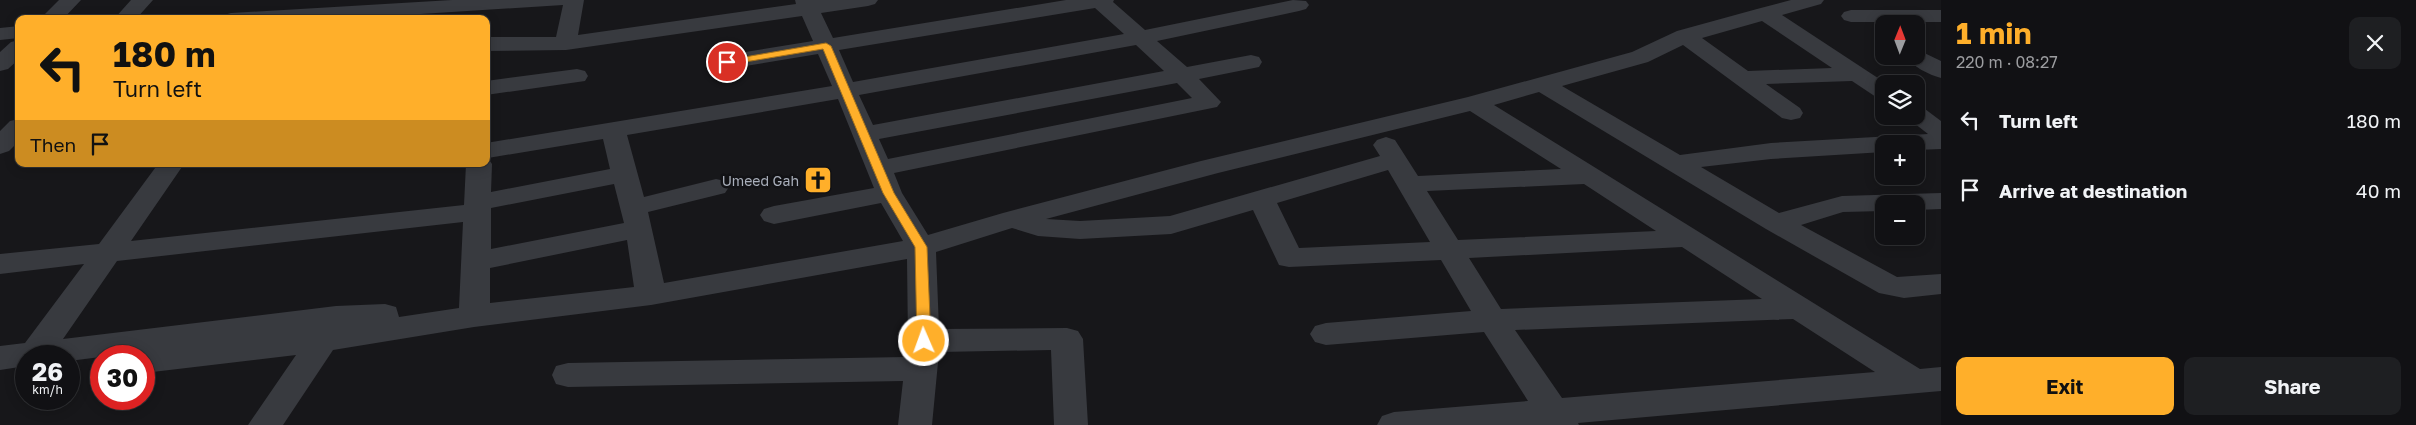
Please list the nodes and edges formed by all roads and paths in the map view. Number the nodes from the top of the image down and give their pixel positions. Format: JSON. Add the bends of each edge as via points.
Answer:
{"nodes":[{"id":1,"x":71,"y":0,"type":"edge"},
{"id":2,"x":143,"y":0,"type":"edge"},
{"id":3,"x":558,"y":0,"type":"edge"},
{"id":4,"x":574,"y":0,"type":"edge"},
{"id":5,"x":868,"y":0,"type":"edge"},
{"id":6,"x":1101,"y":0,"type":"edge"},
{"id":7,"x":1814,"y":0,"type":"edge"},
{"id":8,"x":1824,"y":0,"type":"edge"},
{"id":9,"x":530,"y":1,"type":"edge"},
{"id":10,"x":808,"y":4,"type":"edge"},
{"id":11,"x":1300,"y":5,"type":"dead end"},
{"id":12,"x":283,"y":12,"type":"edge"},
{"id":13,"x":459,"y":13,"type":"edge"},
{"id":14,"x":1764,"y":13,"type":"junction"},
{"id":15,"x":54,"y":15,"type":"edge"},
{"id":16,"x":128,"y":15,"type":"edge"},
{"id":17,"x":261,"y":15,"type":"edge"},
{"id":18,"x":1851,"y":16,"type":"junction"},
{"id":19,"x":1941,"y":16,"type":"edge"},
{"id":20,"x":1875,"y":31,"type":"edge"},
{"id":21,"x":15,"y":32,"type":"edge"},
{"id":22,"x":0,"y":34,"type":"edge"},
{"id":23,"x":1685,"y":36,"type":"junction"},
{"id":24,"x":1141,"y":38,"type":"junction"},
{"id":25,"x":566,"y":43,"type":"junction"},
{"id":26,"x":826,"y":46,"type":"junction"},
{"id":27,"x":490,"y":50,"type":"edge"},
{"id":28,"x":15,"y":51,"type":"edge"},
{"id":29,"x":1925,"y":61,"type":"edge"},
{"id":30,"x":727,"y":62,"type":"dead end"},
{"id":31,"x":1251,"y":62,"type":"dead end"},
{"id":32,"x":0,"y":64,"type":"edge"},
{"id":33,"x":1941,"y":71,"type":"edge"},
{"id":34,"x":1857,"y":74,"type":"junction"},
{"id":35,"x":577,"y":76,"type":"dead end"},
{"id":36,"x":1183,"y":76,"type":"junction"},
{"id":37,"x":1745,"y":78,"type":"junction"},
{"id":38,"x":1542,"y":84,"type":"junction"},
{"id":39,"x":1875,"y":86,"type":"edge"},
{"id":40,"x":490,"y":87,"type":"edge"},
{"id":41,"x":846,"y":91,"type":"junction"},
{"id":42,"x":1474,"y":103,"type":"junction"},
{"id":43,"x":1791,"y":113,"type":"dead end"},
{"id":44,"x":1374,"y":127,"type":"junction"},
{"id":45,"x":613,"y":129,"type":"junction"},
{"id":46,"x":15,"y":130,"type":"edge"},
{"id":47,"x":865,"y":134,"type":"junction"},
{"id":48,"x":1941,"y":141,"type":"edge"},
{"id":49,"x":1925,"y":142,"type":"edge"},
{"id":50,"x":1875,"y":144,"type":"edge"},
{"id":51,"x":0,"y":146,"type":"edge"},
{"id":52,"x":490,"y":149,"type":"edge"},
{"id":53,"x":1675,"y":163,"type":"junction"},
{"id":54,"x":169,"y":167,"type":"edge"},
{"id":55,"x":479,"y":167,"type":"edge"},
{"id":56,"x":1404,"y":172,"type":"junction"},
{"id":57,"x":625,"y":174,"type":"junction"},
{"id":58,"x":1590,"y":176,"type":"junction"},
{"id":59,"x":884,"y":180,"type":"junction"},
{"id":60,"x":716,"y":187,"type":"dead end"},
{"id":61,"x":1261,"y":198,"type":"junction"},
{"id":62,"x":1941,"y":201,"type":"edge"},
{"id":63,"x":477,"y":207,"type":"junction"},
{"id":64,"x":774,"y":216,"type":"dead end"},
{"id":65,"x":636,"y":218,"type":"junction"},
{"id":66,"x":1013,"y":220,"type":"junction"},
{"id":67,"x":1776,"y":223,"type":"junction"},
{"id":68,"x":1688,"y":238,"type":"junction"},
{"id":69,"x":921,"y":247,"type":"junction"},
{"id":70,"x":1450,"y":249,"type":"junction"},
{"id":71,"x":105,"y":254,"type":"junction"},
{"id":72,"x":476,"y":261,"type":"junction"},
{"id":73,"x":0,"y":264,"type":"edge"},
{"id":74,"x":1941,"y":284,"type":"edge"},
{"id":75,"x":651,"y":295,"type":"junction"},
{"id":76,"x":1798,"y":308,"type":"junction"},
{"id":77,"x":474,"y":316,"type":"junction"},
{"id":78,"x":1492,"y":320,"type":"junction"},
{"id":79,"x":1326,"y":334,"type":"dead end"},
{"id":80,"x":323,"y":340,"type":"junction"},
{"id":81,"x":44,"y":345,"type":"edge"},
{"id":82,"x":155,"y":351,"type":"edge"},
{"id":83,"x":922,"y":355,"type":"junction"},
{"id":84,"x":0,"y":358,"type":"edge"},
{"id":85,"x":155,"y":360,"type":"edge"},
{"id":86,"x":15,"y":361,"type":"edge"},
{"id":87,"x":15,"y":371,"type":"edge"},
{"id":88,"x":568,"y":375,"type":"dead end"},
{"id":89,"x":0,"y":377,"type":"edge"},
{"id":90,"x":1928,"y":380,"type":"edge"},
{"id":91,"x":1558,"y":419,"type":"edge"},
{"id":92,"x":265,"y":425,"type":"edge"},
{"id":93,"x":915,"y":425,"type":"edge"},
{"id":94,"x":1072,"y":425,"type":"edge"},
{"id":95,"x":1394,"y":425,"type":"edge"}],
"edges":[{"from":1,"to":15,"type":"street"},
{"from":2,"to":16,"type":"street"},
{"from":3,"to":9,"type":"street"},
{"from":4,"to":25,"type":"street"},
{"from":5,"to":10,"type":"street"},
{"from":6,"to":24,"type":"street"},
{"from":6,"to":26,"type":"street"},
{"from":7,"to":14,"type":"street"},
{"from":8,"to":18,"type":"street"},
{"from":9,"to":13,"type":"street"},
{"from":10,"to":25,"type":"street"},
{"from":10,"to":26,"type":"street"},
{"from":11,"to":24,"type":"street"},
{"from":12,"to":13,"type":"street"},
{"from":12,"to":17,"type":"street"},
{"from":14,"to":23,"type":"street"},
{"from":14,"to":34,"type":"street"},
{"from":18,"to":19,"type":"street"},
{"from":18,"to":20,"type":"street"},
{"from":21,"to":22,"type":"street"},
{"from":23,"to":37,"type":"street"},
{"from":23,"to":38,"type":"street","via":[[1640,57]]},
{"from":24,"to":36,"type":"street"},
{"from":24,"to":41,"type":"street"},
{"from":25,"to":27,"type":"street"},
{"from":26,"to":30,"type":"street"},
{"from":26,"to":41,"type":"street"},
{"from":28,"to":32,"type":"street"},
{"from":29,"to":33,"type":"street"},
{"from":31,"to":36,"type":"street"},
{"from":34,"to":37,"type":"street"},
{"from":34,"to":39,"type":"street"},
{"from":35,"to":40,"type":"street"},
{"from":36,"to":47,"type":"street"},
{"from":36,"to":59,"type":"street","via":[[1210,102]]},
{"from":37,"to":43,"type":"street"},
{"from":38,"to":42,"type":"street"},
{"from":38,"to":53,"type":"street"},
{"from":41,"to":45,"type":"street"},
{"from":41,"to":47,"type":"street"},
{"from":42,"to":44,"type":"street"},
{"from":42,"to":58,"type":"street"},
{"from":44,"to":56,"type":"street"},
{"from":44,"to":66,"type":"street"},
{"from":45,"to":52,"type":"street"},
{"from":45,"to":57,"type":"street"},
{"from":46,"to":51,"type":"street"},
{"from":47,"to":59,"type":"street"},
{"from":48,"to":49,"type":"street"},
{"from":50,"to":53,"type":"street","via":[[1771,150]]},
{"from":53,"to":67,"type":"street"},
{"from":54,"to":71,"type":"street"},
{"from":55,"to":63,"type":"street"},
{"from":56,"to":58,"type":"street"},
{"from":56,"to":61,"type":"street"},
{"from":56,"to":70,"type":"street"},
{"from":57,"to":63,"type":"street"},
{"from":57,"to":65,"type":"street"},
{"from":58,"to":68,"type":"street"},
{"from":59,"to":64,"type":"street"},
{"from":59,"to":69,"type":"street"},
{"from":60,"to":65,"type":"street"},
{"from":61,"to":66,"type":"street","via":[[1172,225],[1148,228],[1080,230],[1038,227]]},
{"from":61,"to":70,"type":"street","via":[[1289,258]]},
{"from":62,"to":67,"type":"street","via":[[1842,204]]},
{"from":63,"to":71,"type":"street"},
{"from":63,"to":72,"type":"street"},
{"from":65,"to":72,"type":"street"},
{"from":65,"to":75,"type":"street"},
{"from":66,"to":69,"type":"street"},
{"from":67,"to":74,"type":"street","via":[[1890,286],[1904,288]]},
{"from":68,"to":70,"type":"street"},
{"from":68,"to":76,"type":"street"},
{"from":69,"to":75,"type":"street"},
{"from":69,"to":83,"type":"street"},
{"from":70,"to":78,"type":"street"},
{"from":71,"to":73,"type":"street"},
{"from":71,"to":81,"type":"street"},
{"from":72,"to":77,"type":"street"},
{"from":75,"to":77,"type":"street"},
{"from":76,"to":78,"type":"street"},
{"from":76,"to":90,"type":"street"},
{"from":77,"to":80,"type":"street"},
{"from":77,"to":82,"type":"street","via":[[336,317]]},
{"from":78,"to":79,"type":"street"},
{"from":78,"to":91,"type":"street"},
{"from":80,"to":85,"type":"street"},
{"from":80,"to":92,"type":"street"},
{"from":83,"to":88,"type":"street"},
{"from":83,"to":93,"type":"street"},
{"from":83,"to":94,"type":"street","via":[[1066,338]]},
{"from":84,"to":86,"type":"street"},
{"from":87,"to":89,"type":"street"},
{"from":90,"to":91,"type":"street"},
{"from":91,"to":95,"type":"street"}]}
